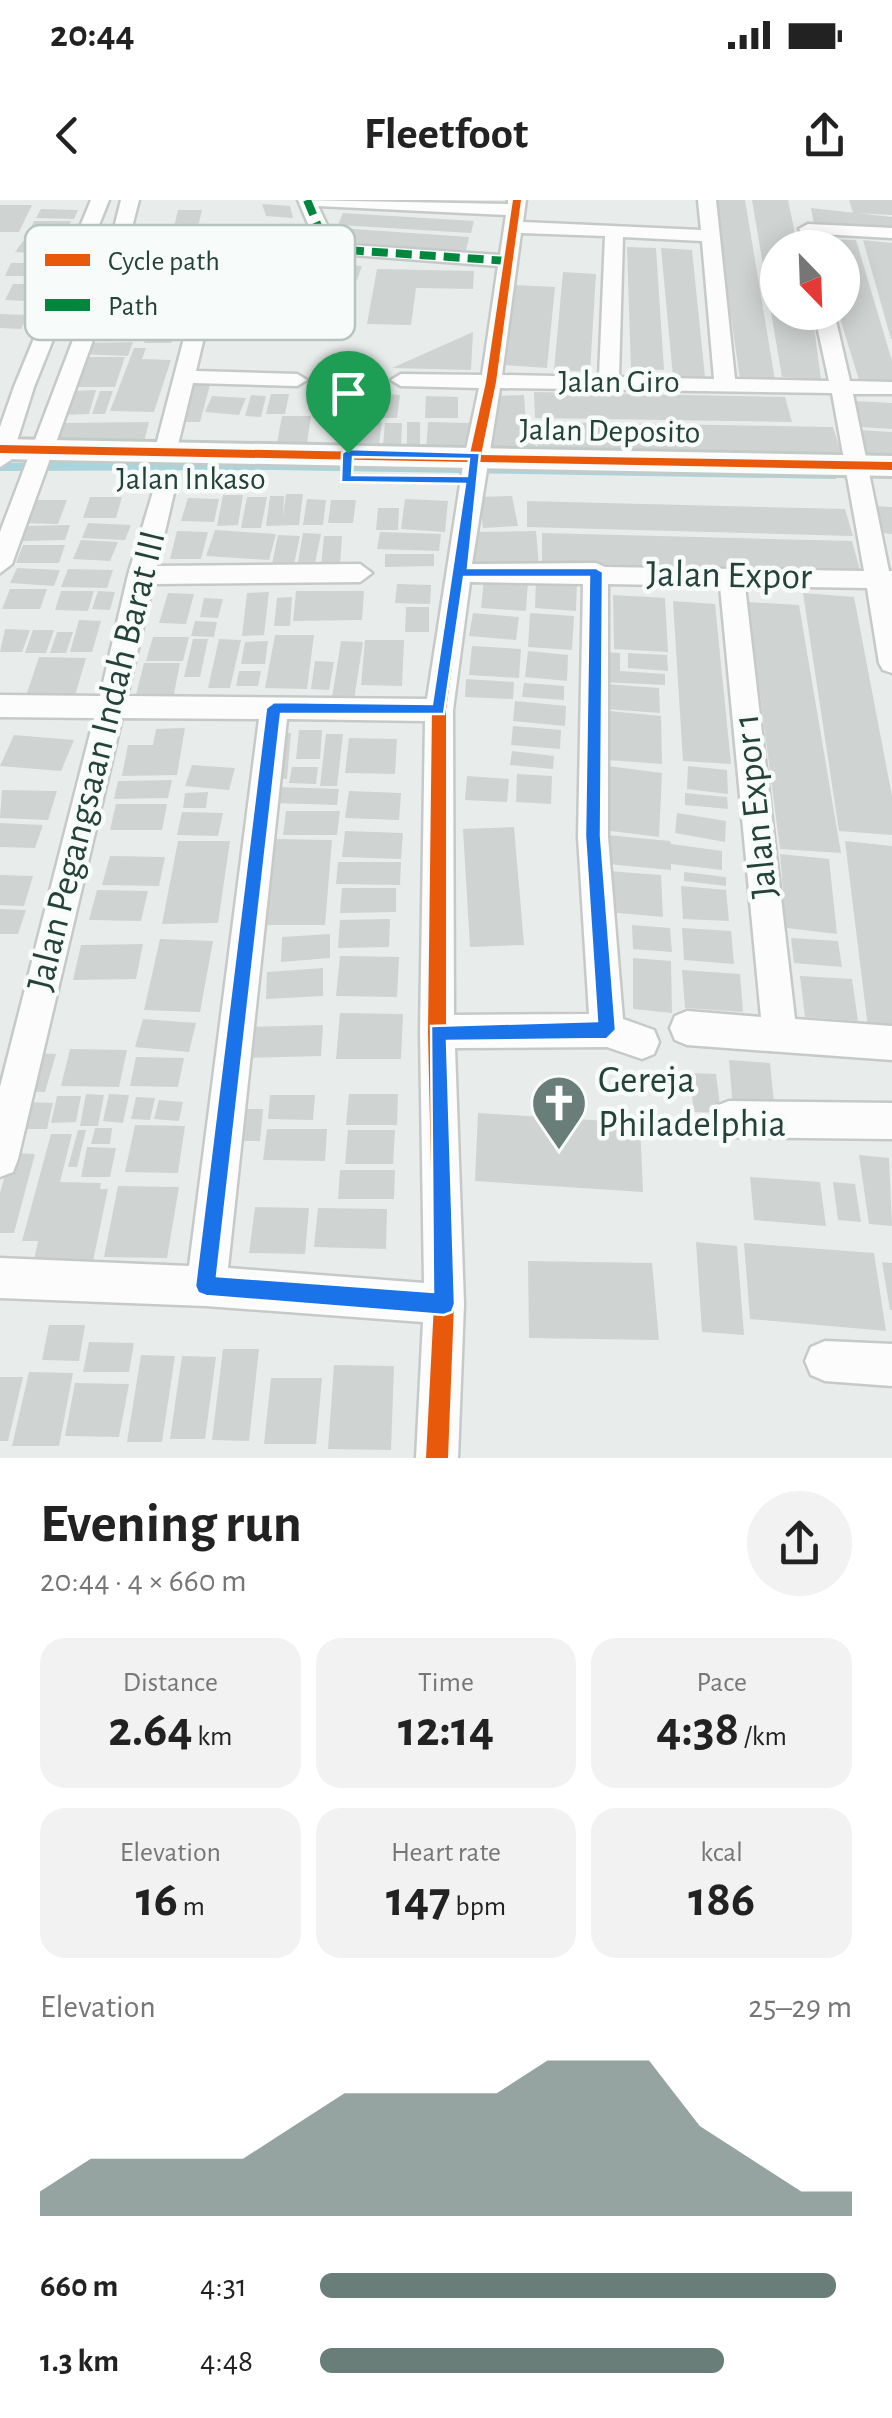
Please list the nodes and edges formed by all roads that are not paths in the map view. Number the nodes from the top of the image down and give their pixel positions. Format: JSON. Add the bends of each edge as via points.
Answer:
{"nodes":[{"id":1,"x":100,"y":200,"type":"edge"},
{"id":2,"x":130,"y":200,"type":"edge"},
{"id":3,"x":309,"y":200,"type":"edge"},
{"id":4,"x":707,"y":200,"type":"edge"},
{"id":5,"x":515,"y":212,"type":"edge"},
{"id":6,"x":90,"y":225,"type":"edge"},
{"id":7,"x":124,"y":225,"type":"edge"},
{"id":8,"x":318,"y":225,"type":"edge"},
{"id":9,"x":614,"y":231,"type":"junction"},
{"id":10,"x":860,"y":232,"type":"edge"},
{"id":11,"x":892,"y":233,"type":"edge"},
{"id":12,"x":712,"y":236,"type":"junction"},
{"id":13,"x":355,"y":250,"type":"edge"},
{"id":14,"x":508,"y":261,"type":"junction"},
{"id":15,"x":827,"y":330,"type":"edge"},
{"id":16,"x":43,"y":340,"type":"edge"},
{"id":17,"x":73,"y":340,"type":"edge"},
{"id":18,"x":194,"y":340,"type":"edge"},
{"id":19,"x":185,"y":377,"type":"junction"},
{"id":20,"x":297,"y":380,"type":"dead end"},
{"id":21,"x":400,"y":380,"type":"dead end"},
{"id":22,"x":609,"y":381,"type":"junction"},
{"id":23,"x":491,"y":382,"type":"junction"},
{"id":24,"x":725,"y":383,"type":"junction"},
{"id":25,"x":838,"y":386,"type":"junction"},
{"id":26,"x":892,"y":388,"type":"edge"},
{"id":27,"x":16,"y":462,"type":"edge"},
{"id":28,"x":166,"y":466,"type":"junction"},
{"id":29,"x":892,"y":466,"type":"edge"},
{"id":30,"x":474,"y":467,"type":"junction"},
{"id":31,"x":866,"y":478,"type":"edge"},
{"id":32,"x":0,"y":564,"type":"edge"},
{"id":33,"x":596,"y":572,"type":"junction"},
{"id":34,"x":461,"y":573,"type":"junction"},
{"id":35,"x":360,"y":574,"type":"dead end"},
{"id":36,"x":140,"y":575,"type":"junction"},
{"id":37,"x":732,"y":577,"type":"junction"},
{"id":38,"x":885,"y":580,"type":"edge"},
{"id":39,"x":892,"y":663,"type":"edge"},
{"id":40,"x":0,"y":706,"type":"edge"},
{"id":41,"x":110,"y":706,"type":"junction"},
{"id":42,"x":274,"y":708,"type":"junction"},
{"id":43,"x":439,"y":710,"type":"junction"},
{"id":44,"x":687,"y":1028,"type":"dead end"},
{"id":45,"x":607,"y":1030,"type":"junction"},
{"id":46,"x":437,"y":1032,"type":"junction"},
{"id":47,"x":780,"y":1036,"type":"junction"},
{"id":48,"x":642,"y":1042,"type":"dead end"},
{"id":49,"x":892,"y":1043,"type":"edge"},
{"id":50,"x":729,"y":1119,"type":"dead end"},
{"id":51,"x":892,"y":1121,"type":"edge"},
{"id":52,"x":0,"y":1159,"type":"edge"},
{"id":53,"x":0,"y":1278,"type":"edge"},
{"id":54,"x":206,"y":1286,"type":"junction"},
{"id":55,"x":444,"y":1304,"type":"junction"},
{"id":56,"x":826,"y":1361,"type":"dead end"},
{"id":57,"x":892,"y":1366,"type":"edge"},
{"id":58,"x":437,"y":1458,"type":"edge"}],
"edges":[{"from":1,"to":6,"type":"street"},
{"from":2,"to":7,"type":"street"},
{"from":3,"to":5,"type":"street"},
{"from":3,"to":8,"type":"street"},
{"from":4,"to":12,"type":"street"},
{"from":5,"to":9,"type":"street"},
{"from":5,"to":14,"type":"street"},
{"from":9,"to":12,"type":"street"},
{"from":9,"to":22,"type":"street"},
{"from":10,"to":11,"type":"street"},
{"from":12,"to":24,"type":"street"},
{"from":13,"to":14,"type":"street"},
{"from":14,"to":23,"type":"street"},
{"from":15,"to":25,"type":"street"},
{"from":16,"to":27,"type":"street","via":[[24,388]]},
{"from":17,"to":27,"type":"street"},
{"from":18,"to":19,"type":"street","name":"Jalan Pegangsaan Indah Barat III"},
{"from":19,"to":20,"type":"street"},
{"from":19,"to":28,"type":"street","name":"Jalan Pegangsaan Indah Barat III"},
{"from":21,"to":23,"type":"street","name":"Jalan Giro"},
{"from":22,"to":23,"type":"street","name":"Jalan Giro"},
{"from":22,"to":24,"type":"street","name":"Jalan Giro"},
{"from":23,"to":30,"type":"street"},
{"from":24,"to":25,"type":"street","name":"Jalan Giro"},
{"from":25,"to":26,"type":"street","name":"Jalan Giro"},
{"from":25,"to":31,"type":"street"},
{"from":27,"to":28,"type":"street","name":"Jalan Inkaso"},
{"from":27,"to":32,"type":"street"},
{"from":28,"to":30,"type":"street","name":"Jalan Inkaso"},
{"from":28,"to":36,"type":"street","name":"Jalan Pegangsaan Indah Barat III"},
{"from":29,"to":31,"type":"street","name":"Jalan Inkaso"},
{"from":30,"to":31,"type":"street","name":"Jalan Inkaso"},
{"from":30,"to":34,"type":"street"},
{"from":31,"to":38,"type":"street"},
{"from":33,"to":34,"type":"street","name":"Jalan Expor"},
{"from":33,"to":37,"type":"street","name":"Jalan Expor"},
{"from":33,"to":45,"type":"street","via":[[593,836]]},
{"from":34,"to":43,"type":"street"},
{"from":35,"to":36,"type":"street"},
{"from":36,"to":41,"type":"street","name":"Jalan Pegangsaan Indah Barat III"},
{"from":37,"to":38,"type":"street","name":"Jalan Expor"},
{"from":37,"to":47,"type":"street","name":"Jalan Expor 1"},
{"from":38,"to":39,"type":"street"},
{"from":40,"to":41,"type":"street"},
{"from":41,"to":42,"type":"street"},
{"from":41,"to":52,"type":"street","name":"Jalan Pegangsaan Indah Barat III"},
{"from":42,"to":43,"type":"street"},
{"from":42,"to":54,"type":"street"},
{"from":43,"to":46,"type":"street"},
{"from":44,"to":47,"type":"street"},
{"from":45,"to":46,"type":"street"},
{"from":45,"to":48,"type":"street"},
{"from":46,"to":55,"type":"street"},
{"from":47,"to":49,"type":"street"},
{"from":50,"to":51,"type":"street"},
{"from":53,"to":54,"type":"street"},
{"from":54,"to":55,"type":"street"},
{"from":55,"to":58,"type":"street"},
{"from":56,"to":57,"type":"street"}]}
